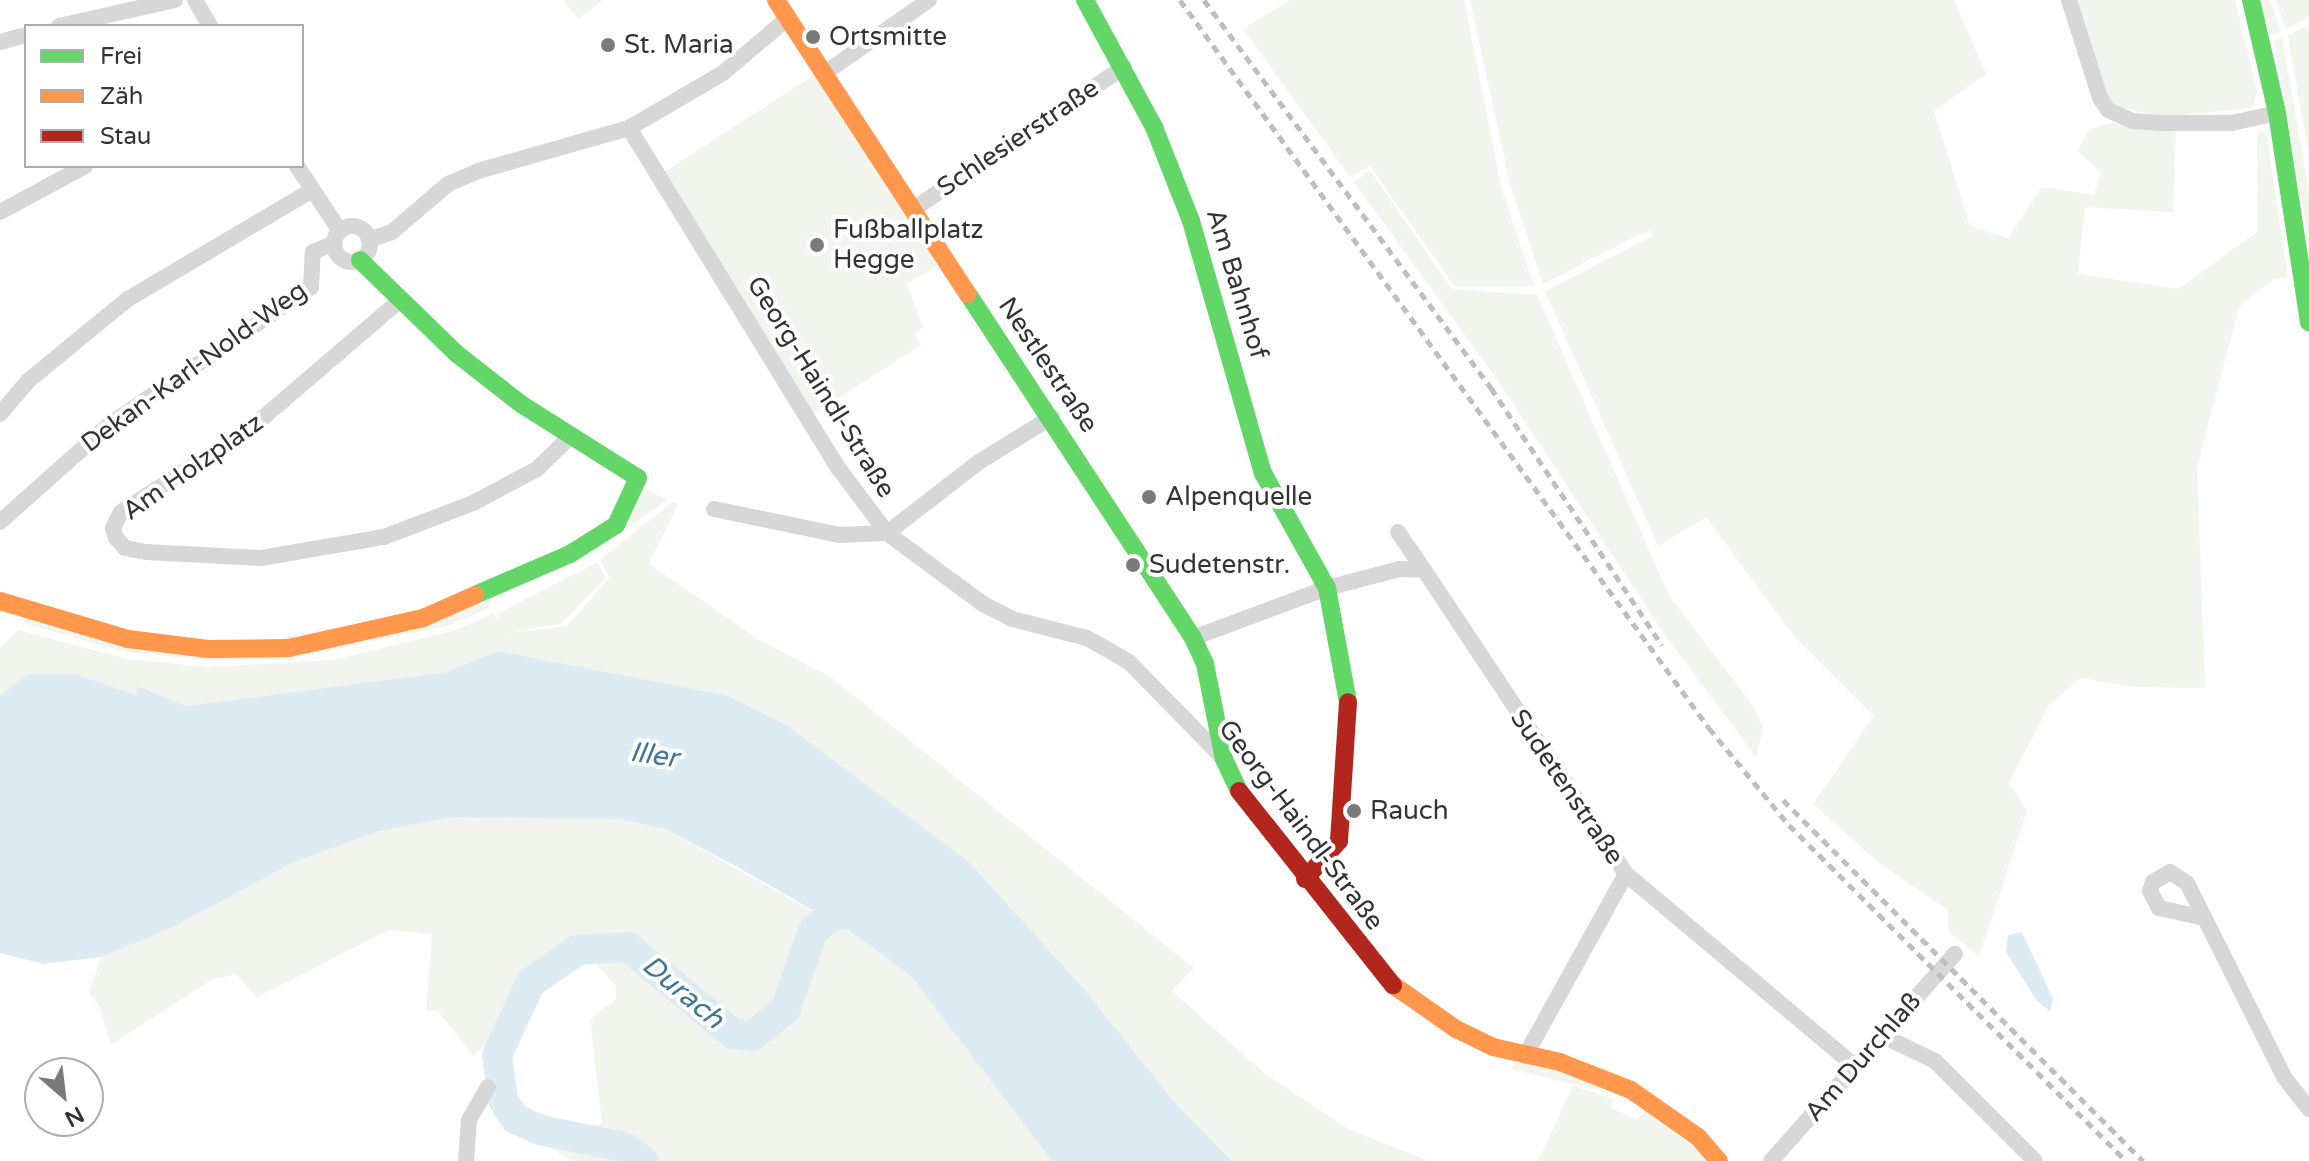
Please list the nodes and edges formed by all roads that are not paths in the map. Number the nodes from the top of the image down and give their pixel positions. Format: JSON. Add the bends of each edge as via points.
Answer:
{"nodes":[{"id":1,"x":175,"y":0,"type":"edge"},
{"id":2,"x":195,"y":0,"type":"edge"},
{"id":3,"x":776,"y":0,"type":"edge"},
{"id":4,"x":929,"y":0,"type":"edge"},
{"id":5,"x":1085,"y":0,"type":"edge"},
{"id":6,"x":2069,"y":0,"type":"edge"},
{"id":7,"x":2251,"y":0,"type":"edge"},
{"id":8,"x":787,"y":19,"type":"junction"},
{"id":9,"x":68,"y":24,"type":"edge"},
{"id":10,"x":209,"y":24,"type":"edge"},
{"id":11,"x":24,"y":36,"type":"edge"},
{"id":12,"x":0,"y":42,"type":"edge"},
{"id":13,"x":1124,"y":67,"type":"junction"},
{"id":14,"x":825,"y":73,"type":"junction"},
{"id":15,"x":2277,"y":113,"type":"junction"},
{"id":16,"x":629,"y":128,"type":"junction"},
{"id":17,"x":81,"y":168,"type":"edge"},
{"id":18,"x":298,"y":168,"type":"edge"},
{"id":19,"x":312,"y":190,"type":"junction"},
{"id":20,"x":912,"y":210,"type":"junction"},
{"id":21,"x":0,"y":212,"type":"edge"},
{"id":22,"x":337,"y":237,"type":"junction"},
{"id":23,"x":369,"y":240,"type":"junction"},
{"id":24,"x":360,"y":260,"type":"junction"},
{"id":25,"x":398,"y":302,"type":"junction"},
{"id":26,"x":2309,"y":323,"type":"edge"},
{"id":27,"x":0,"y":414,"type":"edge"},
{"id":28,"x":1052,"y":417,"type":"junction"},
{"id":29,"x":570,"y":437,"type":"junction"},
{"id":30,"x":714,"y":509,"type":"dead end"},
{"id":31,"x":0,"y":522,"type":"edge"},
{"id":32,"x":1398,"y":532,"type":"dead end"},
{"id":33,"x":887,"y":533,"type":"junction"},
{"id":34,"x":1424,"y":570,"type":"junction"},
{"id":35,"x":1327,"y":588,"type":"junction"},
{"id":36,"x":0,"y":601,"type":"edge"},
{"id":37,"x":1193,"y":638,"type":"junction"},
{"id":38,"x":1224,"y":759,"type":"junction"},
{"id":39,"x":1626,"y":874,"type":"junction"},
{"id":40,"x":1305,"y":879,"type":"junction"},
{"id":41,"x":2200,"y":917,"type":"dead end"},
{"id":42,"x":1955,"y":954,"type":"dead end"},
{"id":43,"x":1883,"y":1036,"type":"junction"},
{"id":44,"x":1525,"y":1056,"type":"junction"},
{"id":45,"x":1855,"y":1066,"type":"junction"},
{"id":46,"x":488,"y":1087,"type":"dead end"},
{"id":47,"x":2309,"y":1109,"type":"edge"},
{"id":48,"x":466,"y":1161,"type":"edge"},
{"id":49,"x":1719,"y":1161,"type":"edge"},
{"id":50,"x":1771,"y":1161,"type":"edge"},
{"id":51,"x":2035,"y":1161,"type":"edge"}],
"edges":[{"from":1,"to":9,"type":"street"},
{"from":2,"to":10,"type":"street"},
{"from":3,"to":8,"type":"street","name":"Nestlestraße"},
{"from":4,"to":14,"type":"street"},
{"from":5,"to":13,"type":"street","name":"Am Bahnhof"},
{"from":6,"to":15,"type":"street","via":[[2108,110],[2133,121],[2162,123],[2232,123]]},
{"from":7,"to":15,"type":"street"},
{"from":8,"to":14,"type":"street","name":"Nestlestraße"},
{"from":8,"to":16,"type":"street","via":[[723,73]]},
{"from":11,"to":12,"type":"street"},
{"from":13,"to":20,"type":"street","name":"Schlesierstraße"},
{"from":13,"to":35,"type":"street","name":"Am Bahnhof","via":[[1191,221],[1263,473]]},
{"from":14,"to":20,"type":"street","name":"Nestlestraße"},
{"from":15,"to":26,"type":"street"},
{"from":16,"to":23,"type":"street","via":[[478,171],[448,184],[392,232]]},
{"from":16,"to":33,"type":"street","name":"Georg-Haindl-Straße","via":[[839,469]]},
{"from":17,"to":21,"type":"street"},
{"from":18,"to":19,"type":"street"},
{"from":19,"to":22,"type":"street"},
{"from":19,"to":27,"type":"street","via":[[128,299],[28,381]]},
{"from":20,"to":28,"type":"street","name":"Nestlestraße"},
{"from":22,"to":23,"type":"street","via":[[358,227]]},
{"from":22,"to":24,"type":"street","via":[[342,258]]},
{"from":22,"to":31,"type":"street","name":"Dekan-Karl-Nold-Weg","via":[[313,252],[311,287],[110,424]]},
{"from":23,"to":24,"type":"street"},
{"from":24,"to":25,"type":"street"},
{"from":25,"to":29,"type":"street","via":[[457,354]]},
{"from":25,"to":29,"type":"street","name":"Am Holzplatz","via":[[251,428],[121,512],[113,528],[116,538],[125,548],[146,552],[261,558],[384,537],[473,503],[537,469]]},
{"from":28,"to":33,"type":"street","via":[[979,462]]},
{"from":28,"to":37,"type":"street","name":"Nestlestraße"},
{"from":29,"to":36,"type":"street","via":[[638,478],[616,525],[570,554],[423,618],[289,648],[208,649],[128,639]]},
{"from":30,"to":33,"type":"street","via":[[839,535]]},
{"from":32,"to":34,"type":"street","name":"Sudetenstraße"},
{"from":33,"to":38,"type":"street","name":"Georg-Haindl-Straße","via":[[983,604],[1012,619],[1087,638],[1129,662]]},
{"from":34,"to":35,"type":"street","via":[[1400,569]]},
{"from":34,"to":39,"type":"street","name":"Sudetenstraße"},
{"from":35,"to":37,"type":"street"},
{"from":35,"to":40,"type":"street","name":"Am Bahnhof","via":[[1345,664],[1350,725],[1339,841]]},
{"from":37,"to":38,"type":"street","name":"Nestlestraße","via":[[1205,664]]},
{"from":38,"to":40,"type":"street","name":"Georg-Haindl-Straße","via":[[1242,796]]},
{"from":39,"to":44,"type":"street"},
{"from":39,"to":45,"type":"street","name":"Sudetenstraße"},
{"from":40,"to":44,"type":"street","name":"Georg-Haindl-Straße","via":[[1389,982],[1412,1002],[1493,1047]]},
{"from":41,"to":47,"type":"street","via":[[2284,1077]]},
{"from":42,"to":43,"type":"street","name":"Am Durchlaß"},
{"from":43,"to":45,"type":"street","name":"Am Durchlaß"},
{"from":43,"to":51,"type":"street","via":[[1935,1061]]},
{"from":44,"to":49,"type":"street","name":"Georg-Haindl-Straße","via":[[1560,1062],[1631,1090],[1698,1137]]},
{"from":45,"to":50,"type":"street","name":"Am Durchlaß"},
{"from":46,"to":48,"type":"street","via":[[469,1120]]}]}
